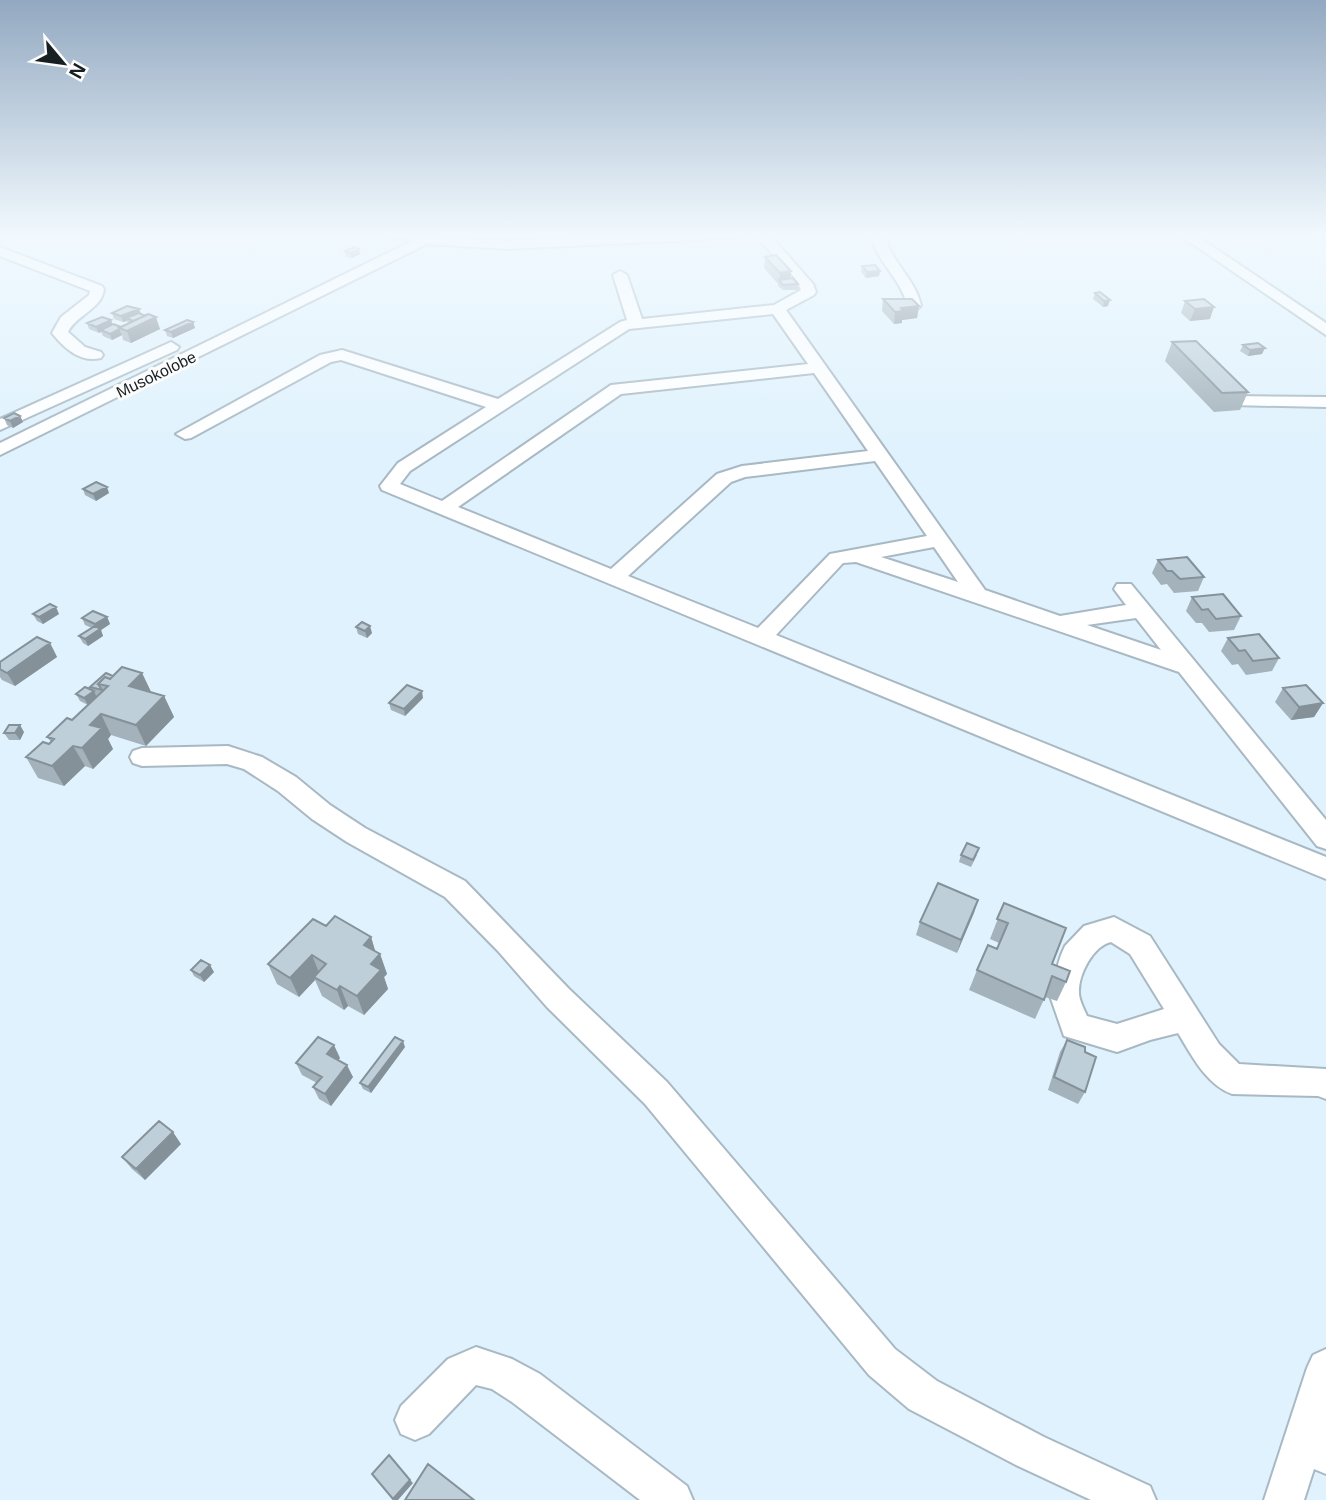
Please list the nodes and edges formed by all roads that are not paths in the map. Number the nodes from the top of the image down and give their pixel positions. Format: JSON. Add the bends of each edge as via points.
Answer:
{"nodes":[{"id":1,"x":87,"y":304,"type":"edge"},
{"id":2,"x":298,"y":304,"type":"edge"},
{"id":3,"x":629,"y":304,"type":"edge"},
{"id":4,"x":786,"y":304,"type":"edge"},
{"id":5,"x":1288,"y":304,"type":"edge"},
{"id":6,"x":777,"y":309,"type":"junction"},
{"id":7,"x":636,"y":324,"type":"junction"},
{"id":8,"x":1326,"y":330,"type":"edge"},
{"id":9,"x":184,"y":341,"type":"dead end"},
{"id":10,"x":819,"y":368,"type":"junction"},
{"id":11,"x":105,"y":379,"type":"junction"},
{"id":12,"x":1236,"y":401,"type":"edge"},
{"id":13,"x":1326,"y":402,"type":"edge"},
{"id":14,"x":499,"y":405,"type":"junction"},
{"id":15,"x":0,"y":426,"type":"edge"},
{"id":16,"x":185,"y":434,"type":"dead end"},
{"id":17,"x":25,"y":437,"type":"junction"},
{"id":18,"x":0,"y":450,"type":"edge"},
{"id":19,"x":880,"y":455,"type":"junction"},
{"id":20,"x":444,"y":508,"type":"junction"},
{"id":21,"x":939,"y":540,"type":"junction"},
{"id":22,"x":857,"y":556,"type":"junction"},
{"id":23,"x":613,"y":578,"type":"junction"},
{"id":24,"x":1124,"y":589,"type":"dead end"},
{"id":25,"x":978,"y":595,"type":"junction"},
{"id":26,"x":1141,"y":610,"type":"junction"},
{"id":27,"x":1058,"y":622,"type":"junction"},
{"id":28,"x":761,"y":638,"type":"junction"},
{"id":29,"x":1187,"y":667,"type":"junction"},
{"id":30,"x":142,"y":757,"type":"dead end"},
{"id":31,"x":1326,"y":839,"type":"edge"},
{"id":32,"x":1326,"y":868,"type":"edge"},
{"id":33,"x":1185,"y":1018,"type":"dead end"},
{"id":34,"x":1326,"y":1084,"type":"edge"},
{"id":35,"x":1326,"y":1368,"type":"edge"},
{"id":36,"x":415,"y":1420,"type":"dead end"},
{"id":37,"x":1315,"y":1445,"type":"edge"},
{"id":38,"x":673,"y":1500,"type":"edge"},
{"id":39,"x":1136,"y":1500,"type":"edge"},
{"id":40,"x":1284,"y":1500,"type":"edge"}],
"edges":[{"from":1,"to":11,"type":"street","via":[[66,320],[60,333],[85,354],[96,347],[96,367]]},
{"from":2,"to":17,"type":"street","name":"Musokolobe"},
{"from":3,"to":7,"type":"street"},
{"from":4,"to":6,"type":"street"},
{"from":5,"to":8,"type":"street"},
{"from":6,"to":7,"type":"street"},
{"from":6,"to":10,"type":"street"},
{"from":7,"to":14,"type":"street","via":[[625,325]]},
{"from":9,"to":11,"type":"street"},
{"from":10,"to":19,"type":"street"},
{"from":10,"to":20,"type":"street","via":[[617,389]]},
{"from":11,"to":15,"type":"street"},
{"from":12,"to":13,"type":"street"},
{"from":14,"to":16,"type":"street","via":[[342,355],[326,358]]},
{"from":14,"to":20,"type":"street","via":[[404,467],[389,486]]},
{"from":15,"to":17,"type":"street"},
{"from":17,"to":18,"type":"street","name":"Musokolobe"},
{"from":19,"to":21,"type":"street"},
{"from":19,"to":23,"type":"street","via":[[724,478]]},
{"from":20,"to":23,"type":"street"},
{"from":21,"to":22,"type":"street"},
{"from":21,"to":25,"type":"street"},
{"from":22,"to":25,"type":"street"},
{"from":22,"to":28,"type":"street","via":[[837,558]]},
{"from":23,"to":28,"type":"street"},
{"from":24,"to":26,"type":"street"},
{"from":25,"to":27,"type":"street"},
{"from":26,"to":27,"type":"street"},
{"from":26,"to":29,"type":"street"},
{"from":27,"to":29,"type":"street"},
{"from":28,"to":32,"type":"street"},
{"from":29,"to":31,"type":"street"},
{"from":30,"to":39,"type":"street","via":[[228,755],[253,763],[356,835],[455,889],[656,1093],[882,1362],[923,1395]]},
{"from":33,"to":34,"type":"street","via":[[1231,1079]]},
{"from":35,"to":37,"type":"street"},
{"from":36,"to":38,"type":"street","via":[[461,1373],[476,1366],[499,1372]]},
{"from":37,"to":40,"type":"street"}]}
